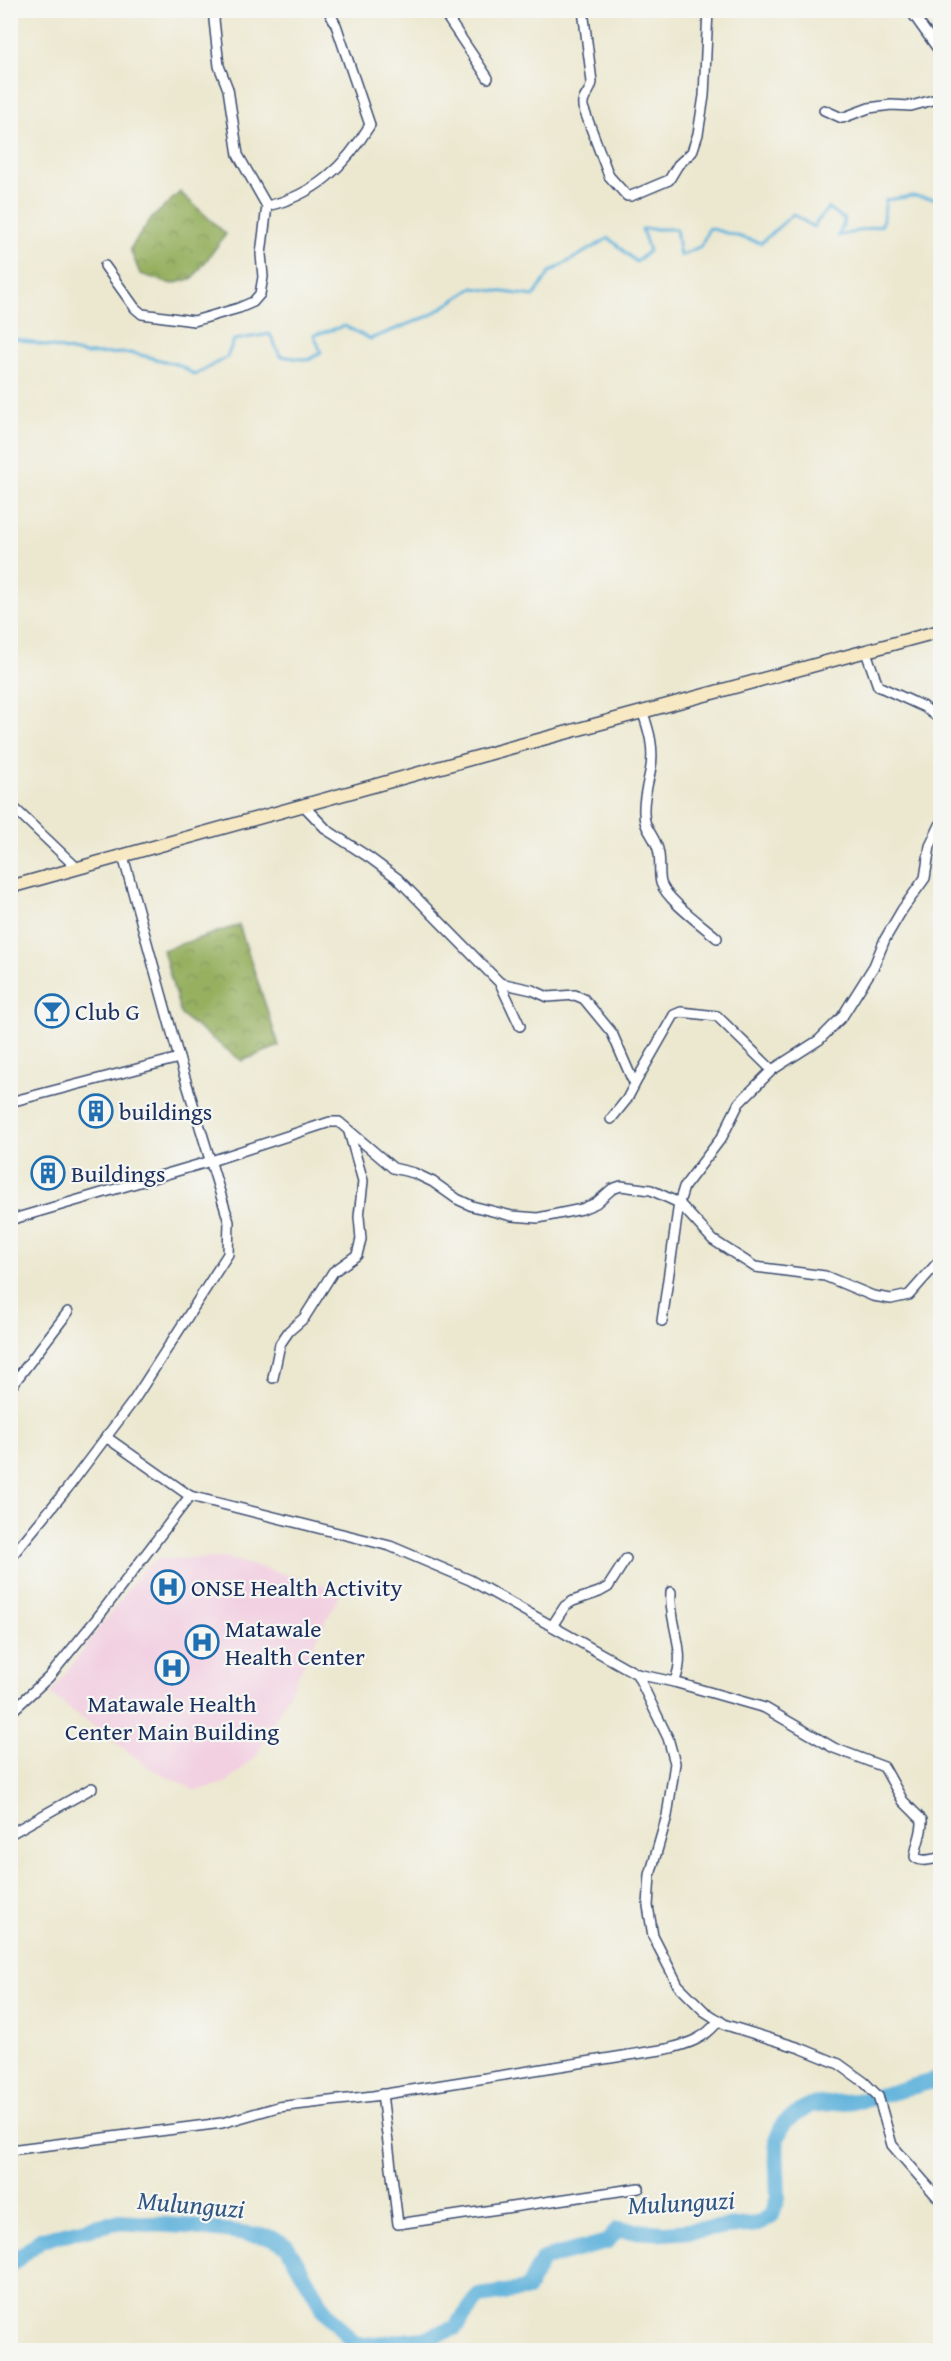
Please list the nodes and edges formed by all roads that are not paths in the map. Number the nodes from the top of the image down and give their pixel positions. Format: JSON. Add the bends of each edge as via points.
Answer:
{"nodes":[{"id":1,"x":216,"y":10,"type":"edge"},
{"id":2,"x":327,"y":10,"type":"edge"},
{"id":3,"x":473,"y":10,"type":"edge"},
{"id":4,"x":583,"y":10,"type":"edge"},
{"id":5,"x":708,"y":10,"type":"edge"},
{"id":6,"x":910,"y":10,"type":"edge"},
{"id":7,"x":443,"y":12,"type":"edge"},
{"id":8,"x":940,"y":52,"type":"edge"},
{"id":9,"x":488,"y":78,"type":"dead end"},
{"id":10,"x":940,"y":98,"type":"edge"},
{"id":11,"x":824,"y":110,"type":"dead end"},
{"id":12,"x":267,"y":206,"type":"junction"},
{"id":13,"x":105,"y":266,"type":"dead end"},
{"id":14,"x":940,"y":631,"type":"edge"},
{"id":15,"x":866,"y":652,"type":"junction"},
{"id":16,"x":643,"y":713,"type":"junction"},
{"id":17,"x":940,"y":719,"type":"edge"},
{"id":18,"x":10,"y":804,"type":"edge"},
{"id":19,"x":303,"y":805,"type":"junction"},
{"id":20,"x":940,"y":825,"type":"edge"},
{"id":21,"x":123,"y":856,"type":"junction"},
{"id":22,"x":78,"y":869,"type":"junction"},
{"id":23,"x":10,"y":887,"type":"edge"},
{"id":24,"x":717,"y":938,"type":"dead end"},
{"id":25,"x":500,"y":983,"type":"junction"},
{"id":26,"x":520,"y":1026,"type":"dead end"},
{"id":27,"x":179,"y":1058,"type":"junction"},
{"id":28,"x":772,"y":1070,"type":"junction"},
{"id":29,"x":638,"y":1077,"type":"junction"},
{"id":30,"x":10,"y":1102,"type":"edge"},
{"id":31,"x":611,"y":1119,"type":"dead end"},
{"id":32,"x":348,"y":1130,"type":"junction"},
{"id":33,"x":211,"y":1161,"type":"junction"},
{"id":34,"x":679,"y":1203,"type":"junction"},
{"id":35,"x":10,"y":1220,"type":"edge"},
{"id":36,"x":940,"y":1260,"type":"edge"},
{"id":37,"x":68,"y":1312,"type":"dead end"},
{"id":38,"x":662,"y":1321,"type":"dead end"},
{"id":39,"x":273,"y":1378,"type":"dead end"},
{"id":40,"x":10,"y":1388,"type":"edge"},
{"id":41,"x":106,"y":1437,"type":"junction"},
{"id":42,"x":190,"y":1496,"type":"junction"},
{"id":43,"x":10,"y":1558,"type":"edge"},
{"id":44,"x":627,"y":1559,"type":"dead end"},
{"id":45,"x":671,"y":1592,"type":"dead end"},
{"id":46,"x":552,"y":1626,"type":"junction"},
{"id":47,"x":637,"y":1674,"type":"junction"},
{"id":48,"x":674,"y":1682,"type":"junction"},
{"id":49,"x":10,"y":1713,"type":"edge"},
{"id":50,"x":92,"y":1788,"type":"dead end"},
{"id":51,"x":10,"y":1834,"type":"edge"},
{"id":52,"x":940,"y":1858,"type":"edge"},
{"id":53,"x":718,"y":2020,"type":"junction"},
{"id":54,"x":382,"y":2094,"type":"junction"},
{"id":55,"x":10,"y":2150,"type":"edge"},
{"id":56,"x":639,"y":2188,"type":"dead end"},
{"id":57,"x":940,"y":2200,"type":"edge"}],
"edges":[{"from":1,"to":12,"type":"street","via":[[219,66],[228,89],[238,155]]},
{"from":2,"to":12,"type":"street","via":[[336,25],[370,125],[358,146],[320,183],[306,194]]},
{"from":3,"to":7,"type":"street","via":[[458,15]]},
{"from":4,"to":5,"type":"street","via":[[592,82],[582,103],[609,176],[627,196],[669,180],[692,152],[704,96]]},
{"from":6,"to":8,"type":"street"},
{"from":7,"to":9,"type":"street"},
{"from":10,"to":11,"type":"street","via":[[910,106],[869,108],[842,118]]},
{"from":12,"to":13,"type":"street","via":[[260,294],[253,302],[224,314],[189,322],[142,314]]},
{"from":14,"to":15,"type":"main road"},
{"from":15,"to":16,"type":"main road"},
{"from":15,"to":17,"type":"street","via":[[878,686],[924,707]]},
{"from":16,"to":19,"type":"main road"},
{"from":16,"to":24,"type":"street","via":[[652,747],[645,820],[658,849],[660,879],[668,894]]},
{"from":18,"to":22,"type":"street"},
{"from":19,"to":21,"type":"main road"},
{"from":19,"to":25,"type":"street","via":[[327,830],[397,878]]},
{"from":20,"to":28,"type":"street","via":[[930,846],[925,878],[885,939],[853,1001],[828,1033]]},
{"from":21,"to":22,"type":"main road"},
{"from":21,"to":27,"type":"street"},
{"from":22,"to":23,"type":"main road"},
{"from":25,"to":26,"type":"street"},
{"from":25,"to":29,"type":"street","via":[[548,997],[575,995],[584,999],[612,1034],[629,1077]]},
{"from":27,"to":30,"type":"street"},
{"from":27,"to":33,"type":"street"},
{"from":28,"to":29,"type":"street","via":[[717,1016],[681,1012],[674,1015]]},
{"from":28,"to":34,"type":"street","via":[[739,1103],[722,1137],[684,1187]]},
{"from":29,"to":31,"type":"street"},
{"from":32,"to":33,"type":"street","via":[[339,1122],[330,1122]]},
{"from":32,"to":34,"type":"street","via":[[393,1168],[433,1182],[464,1203],[512,1216],[538,1218],[582,1209],[621,1186],[651,1190]]},
{"from":32,"to":39,"type":"street","via":[[363,1181],[357,1255],[333,1272],[304,1318],[284,1337]]},
{"from":33,"to":35,"type":"street"},
{"from":33,"to":41,"type":"street","via":[[229,1222],[228,1254]]},
{"from":34,"to":36,"type":"street","via":[[712,1240],[755,1267],[825,1276],[873,1296],[891,1299],[909,1295]]},
{"from":34,"to":38,"type":"street"},
{"from":37,"to":40,"type":"street"},
{"from":41,"to":42,"type":"street"},
{"from":41,"to":43,"type":"street"},
{"from":42,"to":46,"type":"street","via":[[390,1546],[470,1580]]},
{"from":42,"to":49,"type":"street","via":[[49,1677]]},
{"from":44,"to":46,"type":"street","via":[[608,1587],[573,1600]]},
{"from":45,"to":48,"type":"street","via":[[681,1660]]},
{"from":46,"to":47,"type":"street"},
{"from":47,"to":48,"type":"street"},
{"from":47,"to":53,"type":"street","via":[[668,1738],[675,1763],[667,1816],[650,1875],[648,1906],[652,1936],[678,1985]]},
{"from":48,"to":52,"type":"street","via":[[765,1708],[826,1744],[884,1767],[903,1801],[922,1820],[915,1857]]},
{"from":50,"to":51,"type":"street"},
{"from":53,"to":54,"type":"street","via":[[693,2043],[667,2049]]},
{"from":53,"to":57,"type":"street","via":[[839,2064],[864,2082],[878,2096],[892,2145]]},
{"from":54,"to":55,"type":"street","via":[[278,2107],[190,2128]]},
{"from":54,"to":56,"type":"street","via":[[398,2224]]}]}
